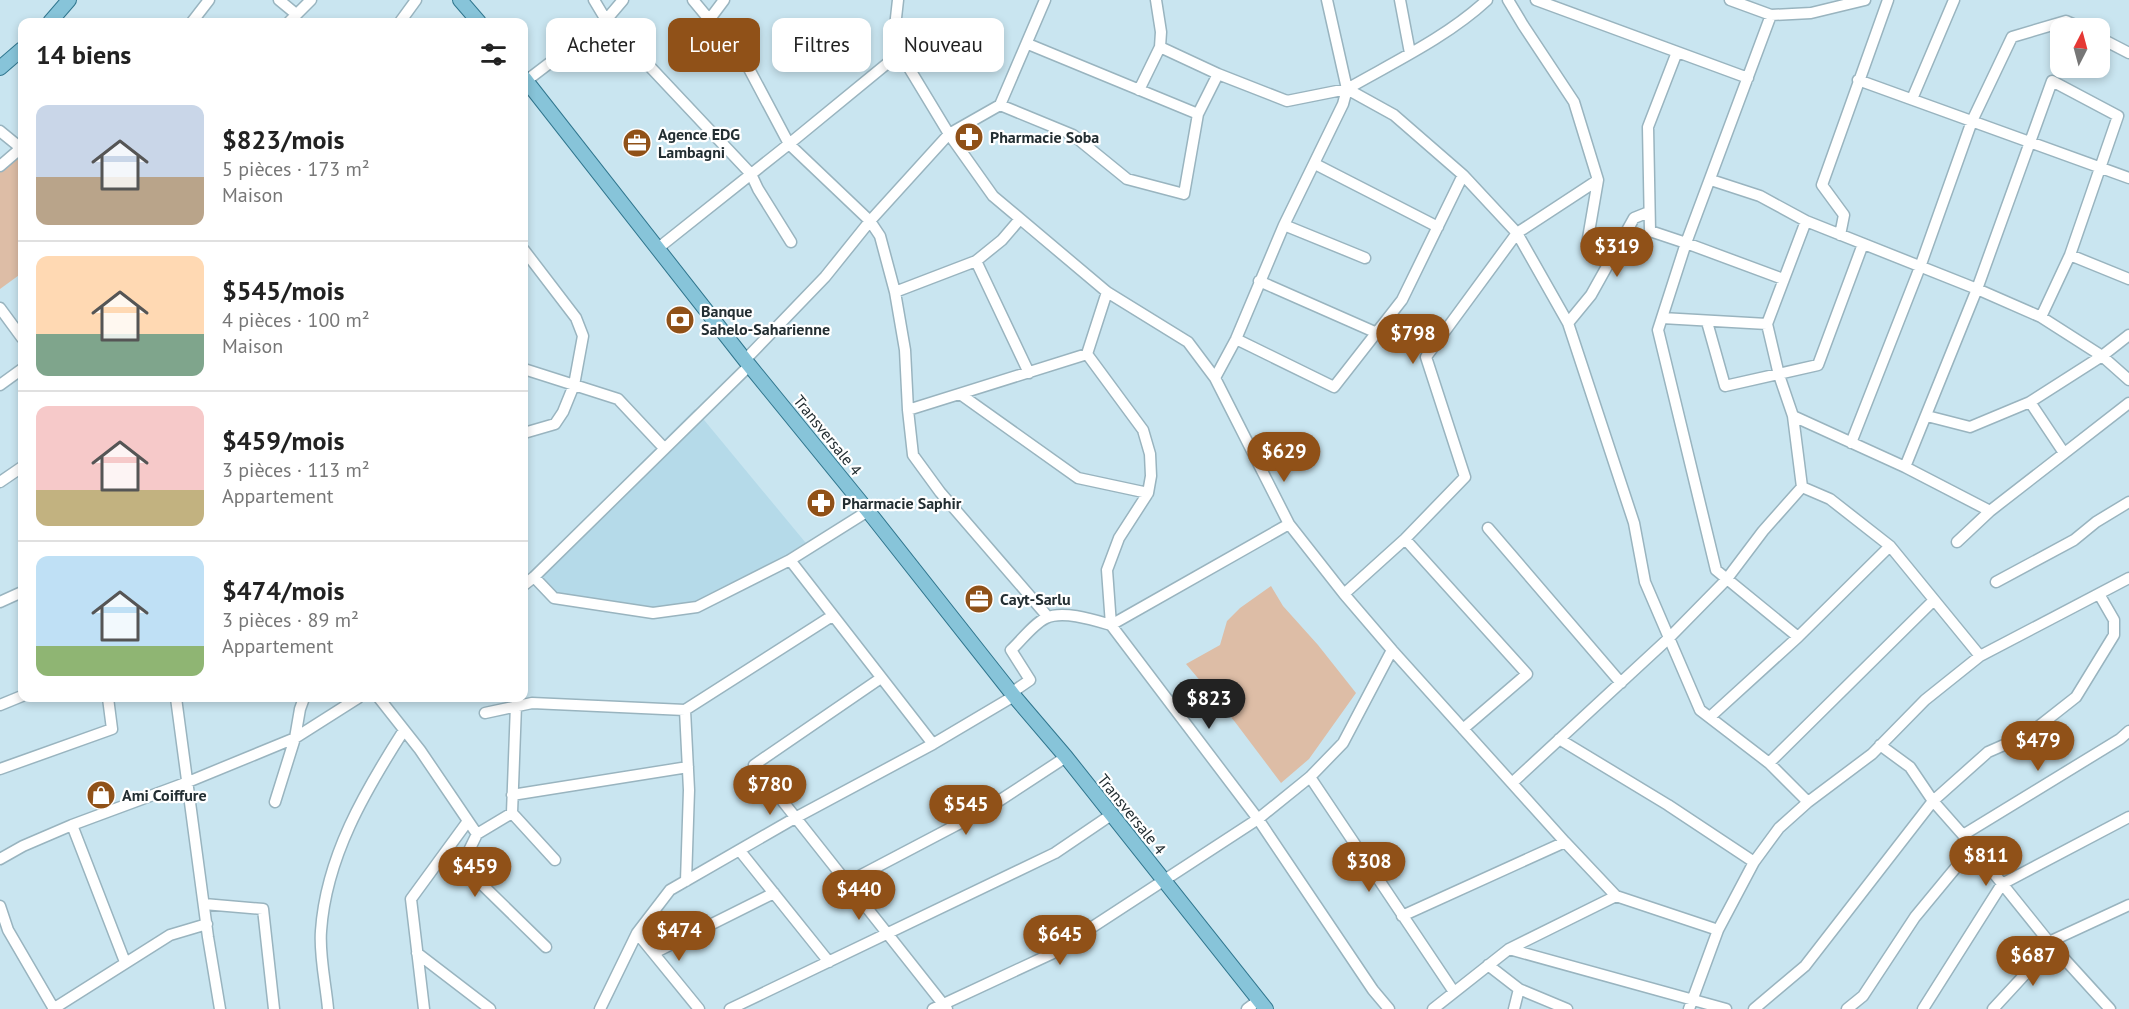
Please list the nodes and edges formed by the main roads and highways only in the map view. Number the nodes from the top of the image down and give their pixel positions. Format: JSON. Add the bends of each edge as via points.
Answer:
{"nodes":[{"id":1,"x":69,"y":0,"type":"edge"},
{"id":2,"x":460,"y":0,"type":"edge"},
{"id":3,"x":53,"y":18,"type":"edge"},
{"id":4,"x":476,"y":18,"type":"edge"},
{"id":5,"x":18,"y":52,"type":"edge"},
{"id":6,"x":0,"y":68,"type":"edge"},
{"id":7,"x":528,"y":83,"type":"edge"},
{"id":8,"x":1263,"y":1005,"type":"edge"}],
"edges":[{"from":1,"to":3,"type":"main road"},
{"from":2,"to":4,"type":"main road"},
{"from":5,"to":6,"type":"main road"},
{"from":7,"to":8,"type":"main road","name":"Transversale 4"}]}
